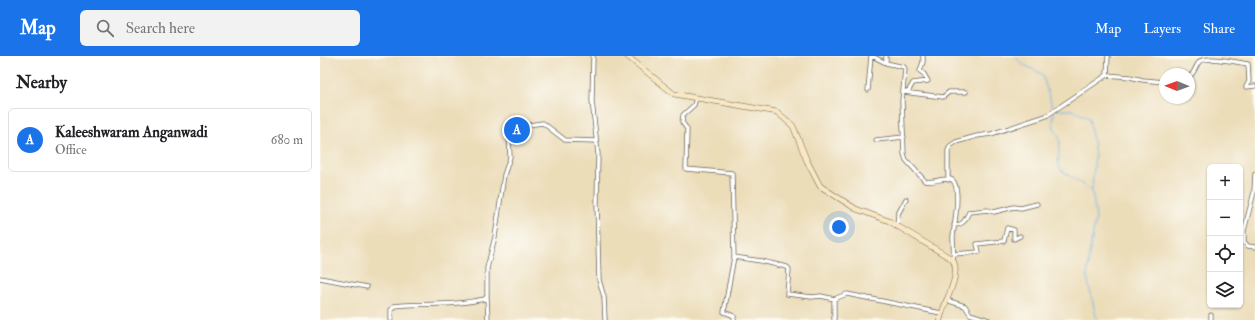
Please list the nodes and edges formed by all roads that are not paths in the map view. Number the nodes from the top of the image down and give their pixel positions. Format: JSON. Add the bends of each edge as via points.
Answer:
{"nodes":[{"id":1,"x":593,"y":56,"type":"edge"},
{"id":2,"x":627,"y":56,"type":"edge"},
{"id":3,"x":871,"y":56,"type":"edge"},
{"id":4,"x":886,"y":56,"type":"edge"},
{"id":5,"x":923,"y":56,"type":"edge"},
{"id":6,"x":1108,"y":56,"type":"edge"},
{"id":7,"x":1222,"y":57,"type":"edge"},
{"id":8,"x":886,"y":63,"type":"junction"},
{"id":9,"x":1195,"y":69,"type":"edge"},
{"id":10,"x":1108,"y":75,"type":"junction"},
{"id":11,"x":1159,"y":81,"type":"edge"},
{"id":12,"x":1255,"y":86,"type":"edge"},
{"id":13,"x":868,"y":90,"type":"dead end"},
{"id":14,"x":903,"y":92,"type":"junction"},
{"id":15,"x":966,"y":92,"type":"dead end"},
{"id":16,"x":696,"y":98,"type":"junction"},
{"id":17,"x":904,"y":137,"type":"junction"},
{"id":18,"x":876,"y":140,"type":"dead end"},
{"id":19,"x":596,"y":141,"type":"junction"},
{"id":20,"x":1255,"y":174,"type":"edge"},
{"id":21,"x":948,"y":180,"type":"junction"},
{"id":22,"x":906,"y":199,"type":"dead end"},
{"id":23,"x":1037,"y":204,"type":"dead end"},
{"id":24,"x":954,"y":225,"type":"junction"},
{"id":25,"x":897,"y":226,"type":"junction"},
{"id":26,"x":1020,"y":236,"type":"dead end"},
{"id":27,"x":1255,"y":247,"type":"edge"},
{"id":28,"x":954,"y":254,"type":"junction"},
{"id":29,"x":734,"y":257,"type":"junction"},
{"id":30,"x":953,"y":261,"type":"junction"},
{"id":31,"x":320,"y":278,"type":"edge"},
{"id":32,"x":366,"y":287,"type":"dead end"},
{"id":33,"x":487,"y":296,"type":"junction"},
{"id":34,"x":834,"y":299,"type":"junction"},
{"id":35,"x":946,"y":300,"type":"junction"},
{"id":36,"x":941,"y":313,"type":"junction"},
{"id":37,"x":1211,"y":315,"type":"dead end"},
{"id":38,"x":391,"y":320,"type":"edge"},
{"id":39,"x":488,"y":320,"type":"edge"},
{"id":40,"x":606,"y":320,"type":"edge"},
{"id":41,"x":734,"y":320,"type":"edge"},
{"id":42,"x":834,"y":320,"type":"edge"},
{"id":43,"x":940,"y":320,"type":"edge"},
{"id":44,"x":989,"y":320,"type":"edge"},
{"id":45,"x":1211,"y":320,"type":"edge"}],
"edges":[{"from":1,"to":19,"type":"street","via":[[592,101]]},
{"from":2,"to":16,"type":"street","via":[[674,94]]},
{"from":3,"to":8,"type":"street"},
{"from":3,"to":13,"type":"street"},
{"from":4,"to":8,"type":"street"},
{"from":5,"to":14,"type":"street","via":[[920,71],[928,81],[913,83],[909,90]]},
{"from":6,"to":10,"type":"street"},
{"from":7,"to":9,"type":"street","via":[[1203,59]]},
{"from":7,"to":12,"type":"street","via":[[1248,64],[1250,81],[1246,87]]},
{"from":8,"to":14,"type":"street","via":[[904,67]]},
{"from":10,"to":11,"type":"street"},
{"from":10,"to":21,"type":"street","via":[[1046,116],[991,134],[956,142],[948,151]]},
{"from":14,"to":15,"type":"street","via":[[943,97],[949,92]]},
{"from":14,"to":17,"type":"street"},
{"from":16,"to":25,"type":"street","via":[[778,112],[793,126],[820,186],[856,209]]},
{"from":16,"to":29,"type":"street","via":[[694,105],[683,115],[682,122],[687,129],[686,169],[732,173]]},
{"from":17,"to":18,"type":"street"},
{"from":17,"to":21,"type":"street","via":[[904,156],[924,180]]},
{"from":19,"to":33,"type":"street","via":[[565,140],[543,123],[522,126],[509,135],[510,157],[504,175],[496,237],[487,268]]},
{"from":19,"to":40,"type":"street","via":[[599,280]]},
{"from":20,"to":27,"type":"street","via":[[1254,192],[1244,235],[1245,244]]},
{"from":21,"to":24,"type":"street","via":[[953,182],[957,193]]},
{"from":22,"to":25,"type":"street","via":[[898,214]]},
{"from":23,"to":24,"type":"street","via":[[994,212],[969,212],[964,223]]},
{"from":24,"to":28,"type":"street"},
{"from":25,"to":30,"type":"street"},
{"from":26,"to":28,"type":"street","via":[[1014,239],[1014,230],[1007,228],[1004,241],[977,244],[979,252]]},
{"from":28,"to":30,"type":"street"},
{"from":29,"to":34,"type":"street","via":[[787,267],[787,294]]},
{"from":29,"to":41,"type":"street","via":[[724,312],[734,316]]},
{"from":30,"to":35,"type":"street","via":[[954,277]]},
{"from":31,"to":32,"type":"street"},
{"from":33,"to":38,"type":"street","via":[[476,301],[394,306],[391,310]]},
{"from":33,"to":39,"type":"street"},
{"from":34,"to":36,"type":"street","via":[[847,294]]},
{"from":34,"to":42,"type":"street"},
{"from":35,"to":36,"type":"street"},
{"from":35,"to":44,"type":"street","via":[[965,306],[970,314]]},
{"from":36,"to":43,"type":"street"},
{"from":37,"to":45,"type":"street"}]}
